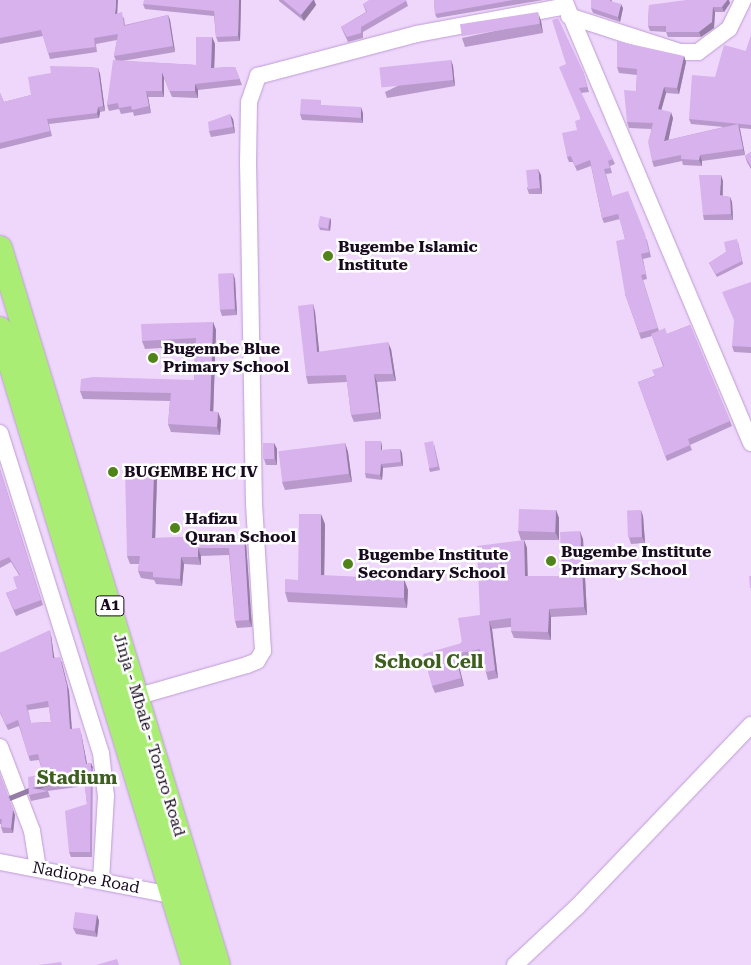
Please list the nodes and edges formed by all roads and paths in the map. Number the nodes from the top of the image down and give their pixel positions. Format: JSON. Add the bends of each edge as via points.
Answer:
{"nodes":[{"id":1,"x":743,"y":0,"type":"edge"},
{"id":2,"x":566,"y":7,"type":"edge"},
{"id":3,"x":0,"y":248,"type":"edge"},
{"id":4,"x":0,"y":329,"type":"edge"},
{"id":5,"x":0,"y":434,"type":"edge"},
{"id":6,"x":751,"y":443,"type":"edge"},
{"id":7,"x":139,"y":696,"type":"junction"},
{"id":8,"x":751,"y":725,"type":"edge"},
{"id":9,"x":0,"y":747,"type":"edge"},
{"id":10,"x":0,"y":862,"type":"edge"},
{"id":11,"x":38,"y":869,"type":"junction"},
{"id":12,"x":101,"y":881,"type":"junction"},
{"id":13,"x":172,"y":895,"type":"junction"},
{"id":14,"x":194,"y":965,"type":"edge"},
{"id":15,"x":218,"y":965,"type":"edge"},
{"id":16,"x":515,"y":965,"type":"edge"}],
"edges":[{"from":1,"to":2,"type":"street","via":[[729,29],[698,52],[680,52]]},
{"from":2,"to":6,"type":"street"},
{"from":2,"to":7,"type":"street","via":[[417,34],[258,76],[249,102],[248,165],[254,504],[262,651],[257,661],[247,665]]},
{"from":3,"to":7,"type":"highway","name":"Jinja - Mbale - Tororo Road","number":"A1"},
{"from":4,"to":13,"type":"highway","name":"Jinja - Mbale - Tororo Road","number":"A1"},
{"from":5,"to":12,"type":"street","via":[[101,752],[106,796]]},
{"from":7,"to":15,"type":"highway","name":"Jinja - Mbale - Tororo Road","number":"A1"},
{"from":8,"to":16,"type":"street","via":[[577,907]]},
{"from":9,"to":11,"type":"street","via":[[32,832]]},
{"from":10,"to":11,"type":"street","name":"Nadiope Road"},
{"from":11,"to":12,"type":"street","name":"Nadiope Road"},
{"from":12,"to":13,"type":"street","name":"Nadiope Road"},
{"from":13,"to":14,"type":"highway","name":"Jinja - Mbale - Tororo Road","number":"A1"}]}
